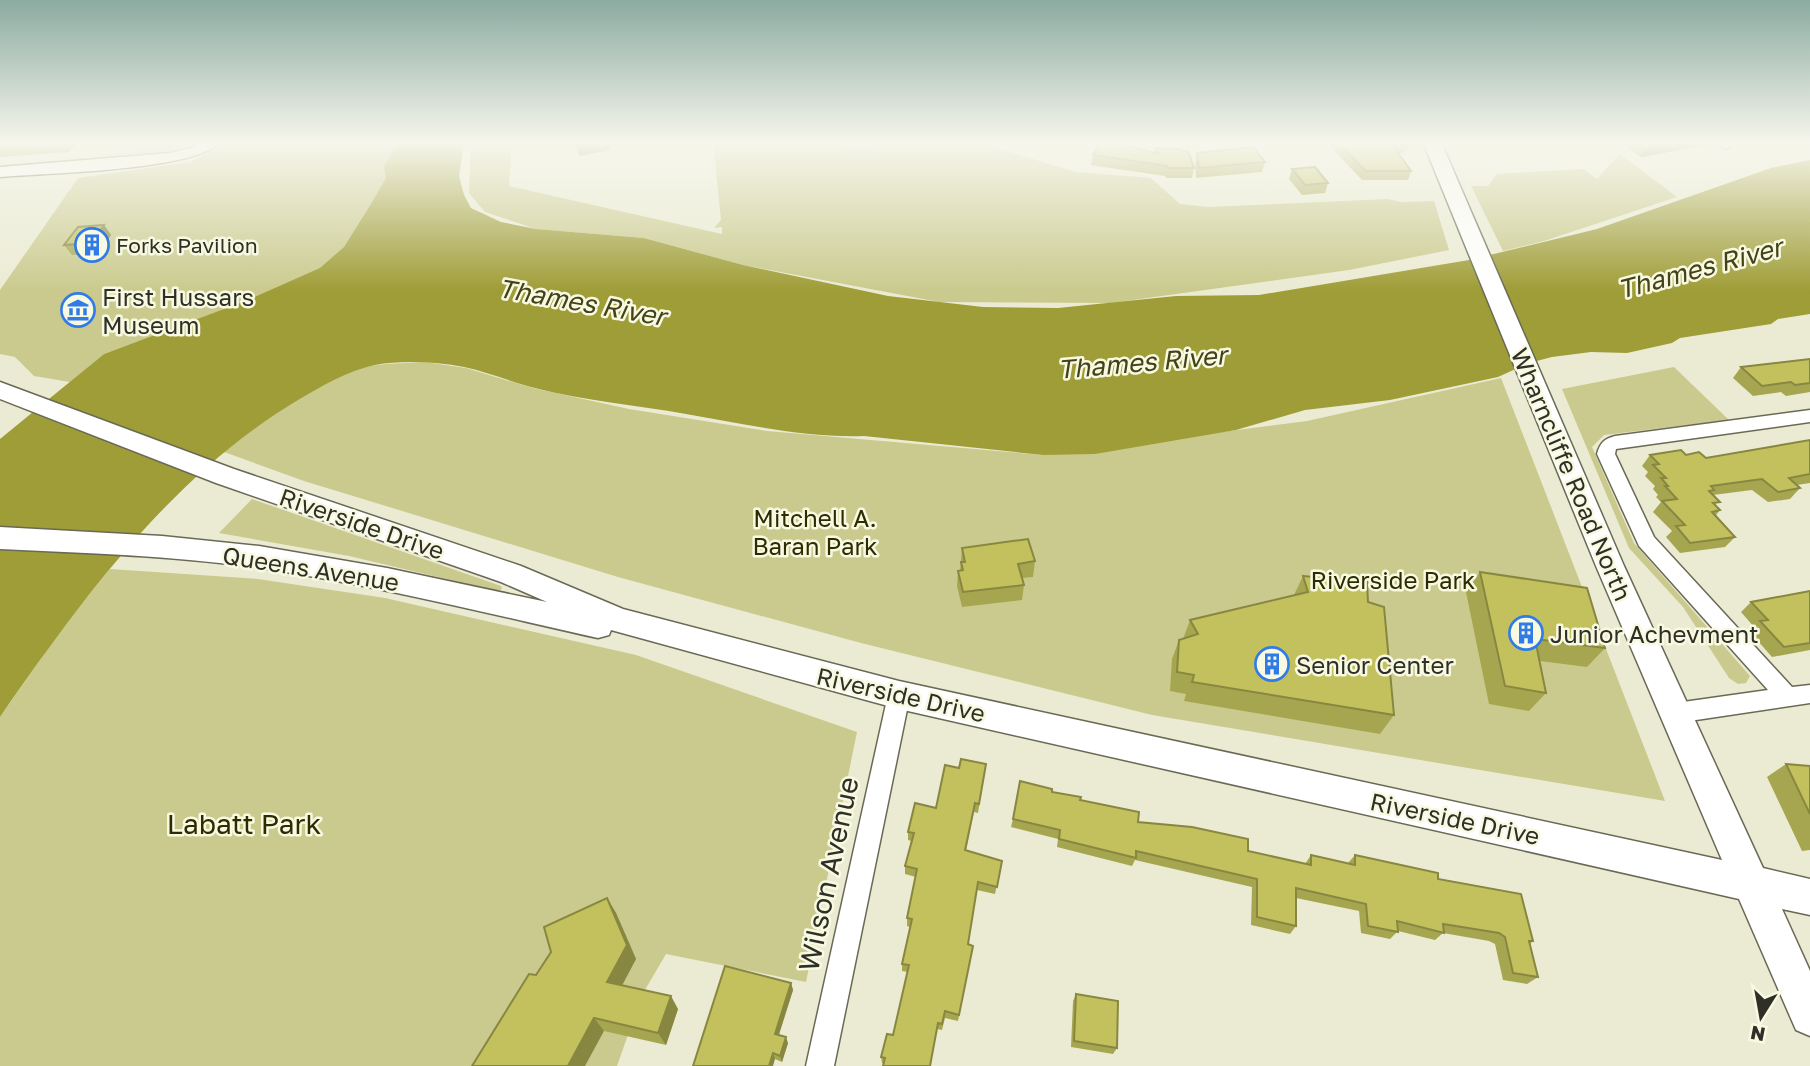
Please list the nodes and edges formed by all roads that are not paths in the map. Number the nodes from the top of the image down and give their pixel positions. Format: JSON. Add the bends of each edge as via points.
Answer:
{"nodes":[{"id":1,"x":1452,"y":192,"type":"edge"},
{"id":2,"x":10,"y":394,"type":"edge"},
{"id":3,"x":1810,"y":415,"type":"edge"},
{"id":4,"x":0,"y":538,"type":"edge"},
{"id":5,"x":617,"y":620,"type":"junction"},
{"id":6,"x":1810,"y":694,"type":"edge"},
{"id":7,"x":898,"y":695,"type":"junction"},
{"id":8,"x":1788,"y":698,"type":"junction"},
{"id":9,"x":1676,"y":713,"type":"junction"},
{"id":10,"x":1751,"y":884,"type":"junction"},
{"id":11,"x":1810,"y":897,"type":"edge"},
{"id":12,"x":1810,"y":1016,"type":"edge"},
{"id":13,"x":820,"y":1066,"type":"edge"}],
"edges":[{"from":1,"to":9,"type":"main road","name":"Wharncliffe Road North"},
{"from":2,"to":5,"type":"main road","name":"Riverside Drive","via":[[225,476],[511,575]]},
{"from":3,"to":8,"type":"street","via":[[1615,442],[1606,454],[1646,541]]},
{"from":4,"to":5,"type":"main road","name":"Queens Avenue","via":[[169,547],[315,566],[598,626]]},
{"from":5,"to":7,"type":"main road","name":"Riverside Drive"},
{"from":6,"to":8,"type":"street"},
{"from":7,"to":10,"type":"main road","name":"Riverside Drive"},
{"from":7,"to":13,"type":"street","name":"Wilson Avenue"},
{"from":8,"to":9,"type":"street"},
{"from":9,"to":10,"type":"main road","name":"Wharncliffe Road North"},
{"from":10,"to":11,"type":"main road","name":"Riverside Drive"},
{"from":10,"to":12,"type":"main road","name":"Wharncliffe Road North"}]}
